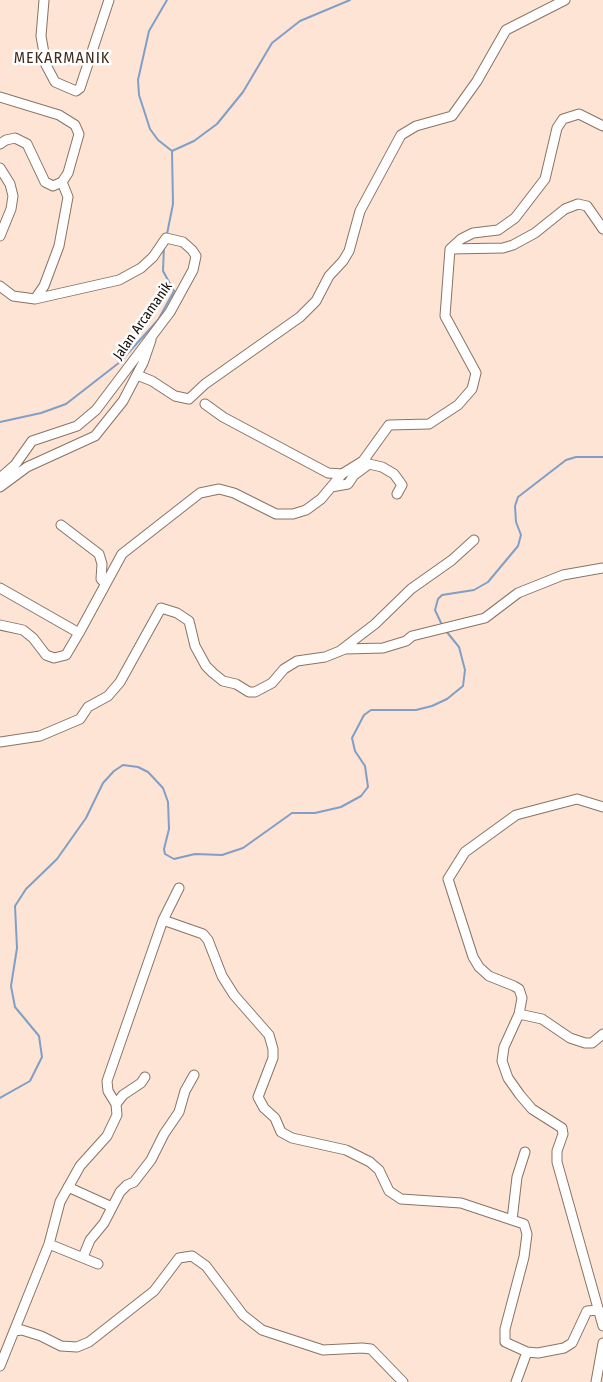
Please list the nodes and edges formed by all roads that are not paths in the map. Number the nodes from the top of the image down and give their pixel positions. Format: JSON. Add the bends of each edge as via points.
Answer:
{"nodes":[{"id":1,"x":44,"y":0,"type":"edge"},
{"id":2,"x":110,"y":0,"type":"edge"},
{"id":3,"x":565,"y":0,"type":"edge"},
{"id":4,"x":0,"y":97,"type":"edge"},
{"id":5,"x":603,"y":126,"type":"edge"},
{"id":6,"x":0,"y":144,"type":"edge"},
{"id":7,"x":0,"y":168,"type":"edge"},
{"id":8,"x":62,"y":182,"type":"junction"},
{"id":9,"x":603,"y":229,"type":"edge"},
{"id":10,"x":0,"y":236,"type":"edge"},
{"id":11,"x":450,"y":249,"type":"junction"},
{"id":12,"x":0,"y":286,"type":"edge"},
{"id":13,"x":35,"y":299,"type":"junction"},
{"id":14,"x":150,"y":337,"type":"junction"},
{"id":15,"x":137,"y":375,"type":"junction"},
{"id":16,"x":205,"y":404,"type":"dead end"},
{"id":17,"x":342,"y":474,"type":"junction"},
{"id":18,"x":0,"y":478,"type":"edge"},
{"id":19,"x":0,"y":487,"type":"edge"},
{"id":20,"x":331,"y":487,"type":"junction"},
{"id":21,"x":397,"y":494,"type":"dead end"},
{"id":22,"x":61,"y":525,"type":"dead end"},
{"id":23,"x":474,"y":540,"type":"dead end"},
{"id":24,"x":603,"y":568,"type":"edge"},
{"id":25,"x":105,"y":583,"type":"junction"},
{"id":26,"x":0,"y":588,"type":"edge"},
{"id":27,"x":0,"y":625,"type":"edge"},
{"id":28,"x":79,"y":633,"type":"junction"},
{"id":29,"x":339,"y":652,"type":"junction"},
{"id":30,"x":0,"y":742,"type":"edge"},
{"id":31,"x":603,"y":807,"type":"edge"},
{"id":32,"x":179,"y":888,"type":"dead end"},
{"id":33,"x":163,"y":920,"type":"junction"},
{"id":34,"x":519,"y":1014,"type":"junction"},
{"id":35,"x":603,"y":1034,"type":"edge"},
{"id":36,"x":194,"y":1074,"type":"dead end"},
{"id":37,"x":145,"y":1077,"type":"dead end"},
{"id":38,"x":116,"y":1104,"type":"junction"},
{"id":39,"x":525,"y":1152,"type":"dead end"},
{"id":40,"x":68,"y":1187,"type":"junction"},
{"id":41,"x":112,"y":1207,"type":"junction"},
{"id":42,"x":512,"y":1220,"type":"junction"},
{"id":43,"x":49,"y":1244,"type":"junction"},
{"id":44,"x":83,"y":1257,"type":"junction"},
{"id":45,"x":98,"y":1264,"type":"dead end"},
{"id":46,"x":599,"y":1310,"type":"junction"},
{"id":47,"x":603,"y":1326,"type":"edge"},
{"id":48,"x":14,"y":1331,"type":"junction"},
{"id":49,"x":603,"y":1343,"type":"edge"},
{"id":50,"x":527,"y":1352,"type":"junction"},
{"id":51,"x":0,"y":1366,"type":"edge"},
{"id":52,"x":601,"y":1369,"type":"edge"},
{"id":53,"x":403,"y":1382,"type":"edge"},
{"id":54,"x":516,"y":1382,"type":"edge"},
{"id":55,"x":596,"y":1382,"type":"edge"}],
"edges":[{"from":1,"to":2,"type":"street","via":[[40,36],[48,70],[55,82],[76,90],[80,88]]},
{"from":3,"to":15,"type":"street","via":[[506,30],[477,81],[452,116],[416,126],[400,135],[360,211],[349,251],[328,276],[316,301],[300,317],[188,399],[175,396]]},
{"from":4,"to":8,"type":"street","via":[[59,115],[75,125],[79,138]]},
{"from":5,"to":11,"type":"street","via":[[579,114],[563,119],[557,128],[545,179],[515,218],[498,230],[473,233]]},
{"from":6,"to":8,"type":"street","via":[[10,138],[23,141],[31,150],[47,184],[53,186]]},
{"from":7,"to":10,"type":"street","via":[[13,196]]},
{"from":8,"to":13,"type":"street","via":[[68,197],[59,246],[44,286]]},
{"from":9,"to":11,"type":"street","via":[[587,206],[578,204],[513,245]]},
{"from":11,"to":17,"type":"street","via":[[446,316],[476,373],[472,389],[458,405],[429,424],[389,425],[363,461]]},
{"from":12,"to":13,"type":"street","name":"Jalan Arcamanik","via":[[13,296]]},
{"from":13,"to":14,"type":"street","name":"Jalan Arcamanik","via":[[119,280],[142,268],[164,239],[176,239],[192,250],[196,256],[195,264],[178,300]]},
{"from":14,"to":15,"type":"street","via":[[150,346]]},
{"from":14,"to":18,"type":"street","name":"Jalan Arcamanik","via":[[88,419],[66,431],[32,441],[15,465]]},
{"from":15,"to":19,"type":"street","via":[[117,409],[95,436],[32,465]]},
{"from":16,"to":17,"type":"street","via":[[223,417],[328,473]]},
{"from":17,"to":20,"type":"street"},
{"from":20,"to":21,"type":"street","via":[[348,484],[369,464],[394,474],[402,485]]},
{"from":20,"to":25,"type":"street","via":[[306,510],[293,514],[276,514],[219,489],[200,493],[122,554]]},
{"from":22,"to":25,"type":"street","via":[[99,554],[101,578]]},
{"from":23,"to":29,"type":"street","via":[[411,589],[375,624]]},
{"from":24,"to":29,"type":"street","via":[[570,573],[518,593],[485,618],[412,636],[384,648],[348,648]]},
{"from":25,"to":28,"type":"street"},
{"from":26,"to":28,"type":"street"},
{"from":27,"to":28,"type":"street","via":[[17,627],[28,633],[46,655],[54,658],[66,655]]},
{"from":29,"to":30,"type":"street","via":[[298,661],[284,669],[262,690],[249,692],[223,681],[206,666],[195,646],[189,621],[161,608],[120,682],[108,696],[88,707],[80,719],[40,736]]},
{"from":31,"to":34,"type":"street","via":[[577,799],[516,815],[465,852],[448,879],[473,957],[489,976],[519,989],[522,998]]},
{"from":32,"to":33,"type":"street"},
{"from":33,"to":38,"type":"street","via":[[107,1081],[108,1091]]},
{"from":33,"to":42,"type":"street","via":[[203,934],[234,995],[269,1035],[273,1058],[258,1097],[275,1118],[281,1132],[292,1138],[346,1150],[370,1162],[379,1170],[389,1191],[401,1199],[461,1203]]},
{"from":34,"to":35,"type":"street","via":[[542,1019],[570,1038],[585,1043],[592,1043]]},
{"from":34,"to":46,"type":"street","via":[[504,1047],[502,1061],[508,1078],[532,1109],[562,1128],[564,1134],[557,1151],[557,1162]]},
{"from":36,"to":41,"type":"street","via":[[179,1112],[151,1160],[134,1182],[123,1187]]},
{"from":37,"to":38,"type":"street"},
{"from":38,"to":40,"type":"street","via":[[117,1115],[112,1127],[80,1166]]},
{"from":39,"to":42,"type":"street","via":[[517,1177]]},
{"from":40,"to":41,"type":"street"},
{"from":40,"to":43,"type":"street","via":[[58,1208]]},
{"from":41,"to":44,"type":"street"},
{"from":42,"to":50,"type":"street","via":[[524,1224],[527,1234],[504,1337],[511,1346]]},
{"from":43,"to":44,"type":"street"},
{"from":43,"to":48,"type":"street"},
{"from":44,"to":45,"type":"street"},
{"from":46,"to":47,"type":"street"},
{"from":46,"to":50,"type":"street","via":[[587,1311],[572,1343],[564,1348],[545,1353]]},
{"from":48,"to":51,"type":"street"},
{"from":48,"to":53,"type":"street","via":[[41,1336],[61,1346],[77,1347],[89,1342],[154,1291],[179,1258],[192,1256],[206,1266],[243,1315],[262,1330],[323,1350],[371,1350]]},
{"from":49,"to":52,"type":"street"},
{"from":50,"to":54,"type":"street"},
{"from":52,"to":55,"type":"street"}]}
